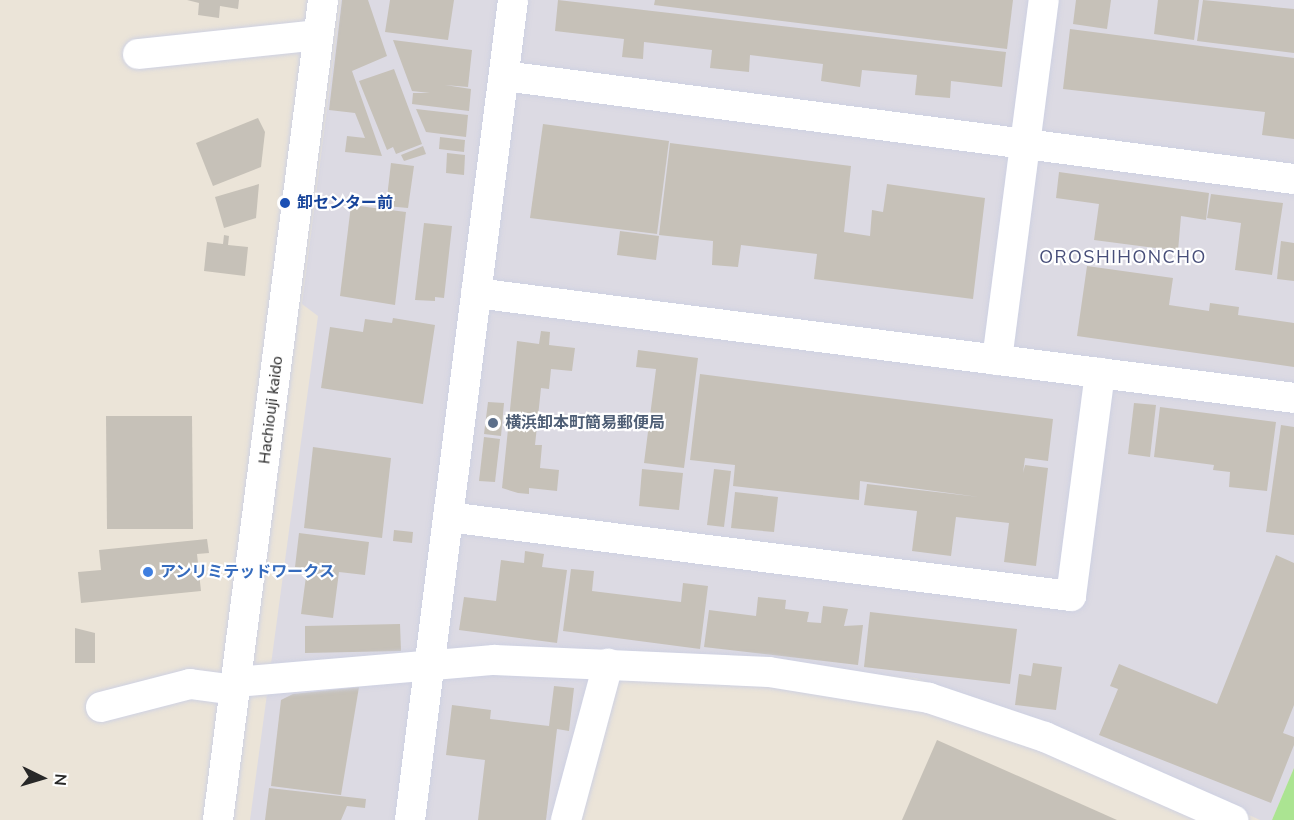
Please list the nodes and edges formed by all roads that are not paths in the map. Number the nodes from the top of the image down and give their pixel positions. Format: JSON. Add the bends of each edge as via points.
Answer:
{"nodes":[{"id":1,"x":323,"y":0,"type":"edge"},
{"id":2,"x":513,"y":0,"type":"edge"},
{"id":3,"x":1044,"y":0,"type":"edge"},
{"id":4,"x":318,"y":35,"type":"junction"},
{"id":5,"x":138,"y":54,"type":"dead end"},
{"id":6,"x":504,"y":76,"type":"junction"},
{"id":7,"x":1025,"y":146,"type":"junction"},
{"id":8,"x":1294,"y":179,"type":"edge"},
{"id":9,"x":476,"y":293,"type":"junction"},
{"id":10,"x":997,"y":360,"type":"junction"},
{"id":11,"x":1100,"y":373,"type":"junction"},
{"id":12,"x":1294,"y":398,"type":"edge"},
{"id":13,"x":448,"y":517,"type":"junction"},
{"id":14,"x":608,"y":664,"type":"junction"},
{"id":15,"x":430,"y":666,"type":"junction"},
{"id":16,"x":236,"y":686,"type":"junction"},
{"id":17,"x":100,"y":707,"type":"dead end"},
{"id":18,"x":218,"y":820,"type":"edge"},
{"id":19,"x":410,"y":820,"type":"edge"},
{"id":20,"x":566,"y":820,"type":"edge"},
{"id":21,"x":1233,"y":820,"type":"edge"}],
"edges":[{"from":1,"to":4,"type":"street","name":"Hachiouji kaido"},
{"from":2,"to":6,"type":"street"},
{"from":3,"to":7,"type":"street"},
{"from":4,"to":5,"type":"street"},
{"from":4,"to":16,"type":"street","name":"Hachiouji kaido"},
{"from":6,"to":7,"type":"street"},
{"from":6,"to":9,"type":"street"},
{"from":7,"to":8,"type":"street"},
{"from":7,"to":10,"type":"street"},
{"from":9,"to":10,"type":"street"},
{"from":9,"to":13,"type":"street"},
{"from":10,"to":11,"type":"street"},
{"from":11,"to":12,"type":"street"},
{"from":11,"to":13,"type":"street","via":[[1071,596]]},
{"from":13,"to":15,"type":"street"},
{"from":14,"to":15,"type":"street","via":[[494,660]]},
{"from":14,"to":20,"type":"street"},
{"from":14,"to":21,"type":"street","via":[[769,672],[929,698],[1045,737]]},
{"from":15,"to":16,"type":"street"},
{"from":15,"to":19,"type":"street"},
{"from":16,"to":17,"type":"street","via":[[190,684]]},
{"from":16,"to":18,"type":"street","name":"Hachiouji kaido"}]}
